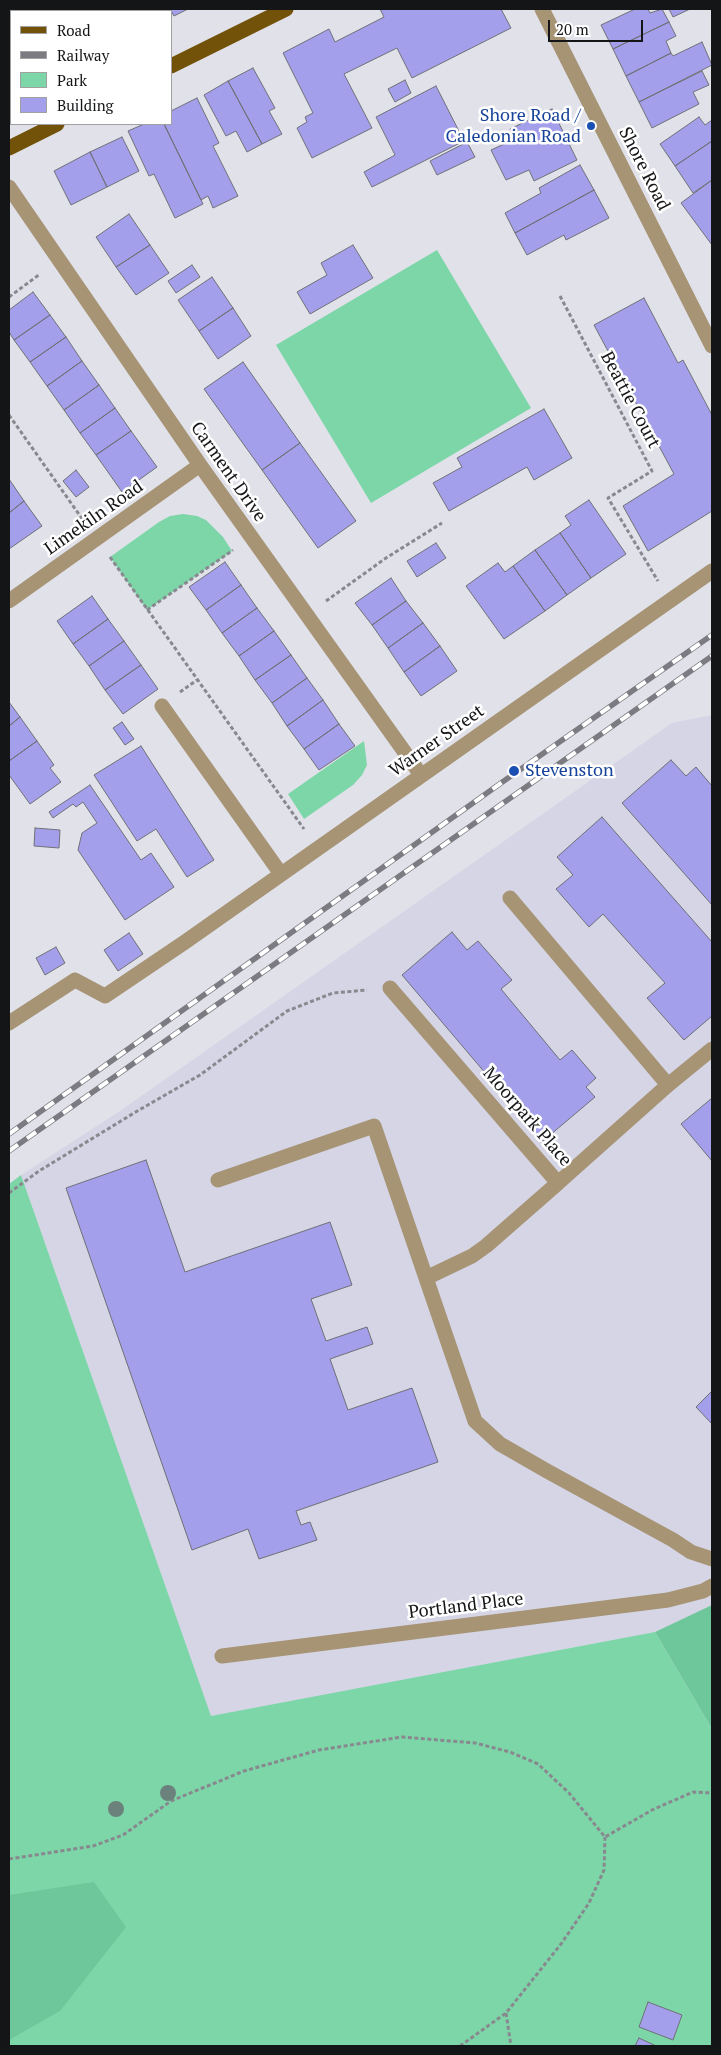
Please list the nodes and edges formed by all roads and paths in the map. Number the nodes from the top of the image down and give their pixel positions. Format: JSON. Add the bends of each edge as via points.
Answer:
{"nodes":[{"id":1,"x":286,"y":9,"type":"edge"},
{"id":2,"x":542,"y":9,"type":"edge"},
{"id":3,"x":172,"y":66,"type":"edge"},
{"id":4,"x":55,"y":125,"type":"edge"},
{"id":5,"x":9,"y":148,"type":"edge"},
{"id":6,"x":9,"y":187,"type":"edge"},
{"id":7,"x":59,"y":260,"type":"junction"},
{"id":8,"x":560,"y":296,"type":"dead end"},
{"id":9,"x":9,"y":297,"type":"edge"},
{"id":10,"x":712,"y":345,"type":"edge"},
{"id":11,"x":9,"y":415,"type":"edge"},
{"id":12,"x":200,"y":465,"type":"junction"},
{"id":13,"x":442,"y":523,"type":"dead end"},
{"id":14,"x":252,"y":537,"type":"junction"},
{"id":15,"x":97,"y":539,"type":"junction"},
{"id":16,"x":712,"y":571,"type":"edge"},
{"id":17,"x":669,"y":601,"type":"junction"},
{"id":18,"x":9,"y":602,"type":"edge"},
{"id":19,"x":147,"y":610,"type":"junction"},
{"id":20,"x":307,"y":615,"type":"junction"},
{"id":21,"x":162,"y":706,"type":"dead end"},
{"id":22,"x":421,"y":775,"type":"junction"},
{"id":23,"x":317,"y":848,"type":"junction"},
{"id":24,"x":280,"y":874,"type":"junction"},
{"id":25,"x":510,"y":898,"type":"dead end"},
{"id":26,"x":390,"y":988,"type":"joint"},
{"id":27,"x":9,"y":1023,"type":"edge"},
{"id":28,"x":712,"y":1049,"type":"edge"},
{"id":29,"x":668,"y":1085,"type":"junction"},
{"id":30,"x":218,"y":1180,"type":"dead end"},
{"id":31,"x":558,"y":1183,"type":"junction"},
{"id":32,"x":9,"y":1193,"type":"edge"},
{"id":33,"x":426,"y":1278,"type":"junction"},
{"id":34,"x":712,"y":1559,"type":"edge"},
{"id":35,"x":712,"y":1586,"type":"edge"},
{"id":36,"x":222,"y":1656,"type":"dead end"},
{"id":37,"x":712,"y":1793,"type":"edge"},
{"id":38,"x":605,"y":1837,"type":"junction"},
{"id":39,"x":9,"y":1859,"type":"edge"},
{"id":40,"x":506,"y":2013,"type":"junction"},
{"id":41,"x":460,"y":2046,"type":"edge"},
{"id":42,"x":511,"y":2046,"type":"edge"}],
"edges":[{"from":1,"to":3,"type":"main road"},
{"from":2,"to":10,"type":"street","name":"Shore Road"},
{"from":4,"to":5,"type":"main road"},
{"from":6,"to":7,"type":"street","name":"Carment Drive"},
{"from":7,"to":9,"type":"path"},
{"from":7,"to":12,"type":"street","name":"Carment Drive"},
{"from":8,"to":17,"type":"path","name":"Beattie Court","via":[[652,471],[608,498]]},
{"from":11,"to":15,"type":"path"},
{"from":12,"to":14,"type":"street","name":"Carment Drive"},
{"from":12,"to":15,"type":"street","name":"Limekiln Road"},
{"from":13,"to":20,"type":"path","via":[[386,558]]},
{"from":14,"to":19,"type":"path"},
{"from":14,"to":20,"type":"street","name":"Carment Drive"},
{"from":15,"to":18,"type":"street","name":"Limekiln Road"},
{"from":15,"to":19,"type":"path"},
{"from":16,"to":17,"type":"street","name":"Warner Street"},
{"from":17,"to":22,"type":"street","name":"Warner Street"},
{"from":19,"to":23,"type":"path"},
{"from":20,"to":22,"type":"street","name":"Carment Drive"},
{"from":21,"to":24,"type":"street"},
{"from":22,"to":23,"type":"street","name":"Warner Street"},
{"from":23,"to":24,"type":"street","name":"Warner Street"},
{"from":24,"to":27,"type":"street","name":"Warner Street","via":[[105,996],[75,980]]},
{"from":25,"to":29,"type":"street"},
{"from":26,"to":31,"type":"street","name":"Moorpark Place"},
{"from":26,"to":32,"type":"path","via":[[333,993],[287,1011],[200,1075],[64,1156]]},
{"from":28,"to":29,"type":"street","name":"Moorpark Place"},
{"from":29,"to":31,"type":"street","name":"Moorpark Place"},
{"from":30,"to":33,"type":"street","via":[[374,1126]]},
{"from":31,"to":33,"type":"street","via":[[486,1246]]},
{"from":33,"to":34,"type":"street","via":[[476,1421],[500,1444],[546,1471],[691,1552]]},
{"from":35,"to":36,"type":"street","name":"Portland Place","via":[[668,1600]]},
{"from":37,"to":38,"type":"path","via":[[693,1792],[652,1810]]},
{"from":38,"to":39,"type":"path","via":[[569,1793],[538,1764],[510,1752],[475,1743],[402,1737],[319,1750],[244,1771],[171,1800],[123,1835],[93,1846]]},
{"from":38,"to":40,"type":"path","via":[[604,1870],[590,1902]]},
{"from":40,"to":41,"type":"path"},
{"from":40,"to":42,"type":"path"}]}
